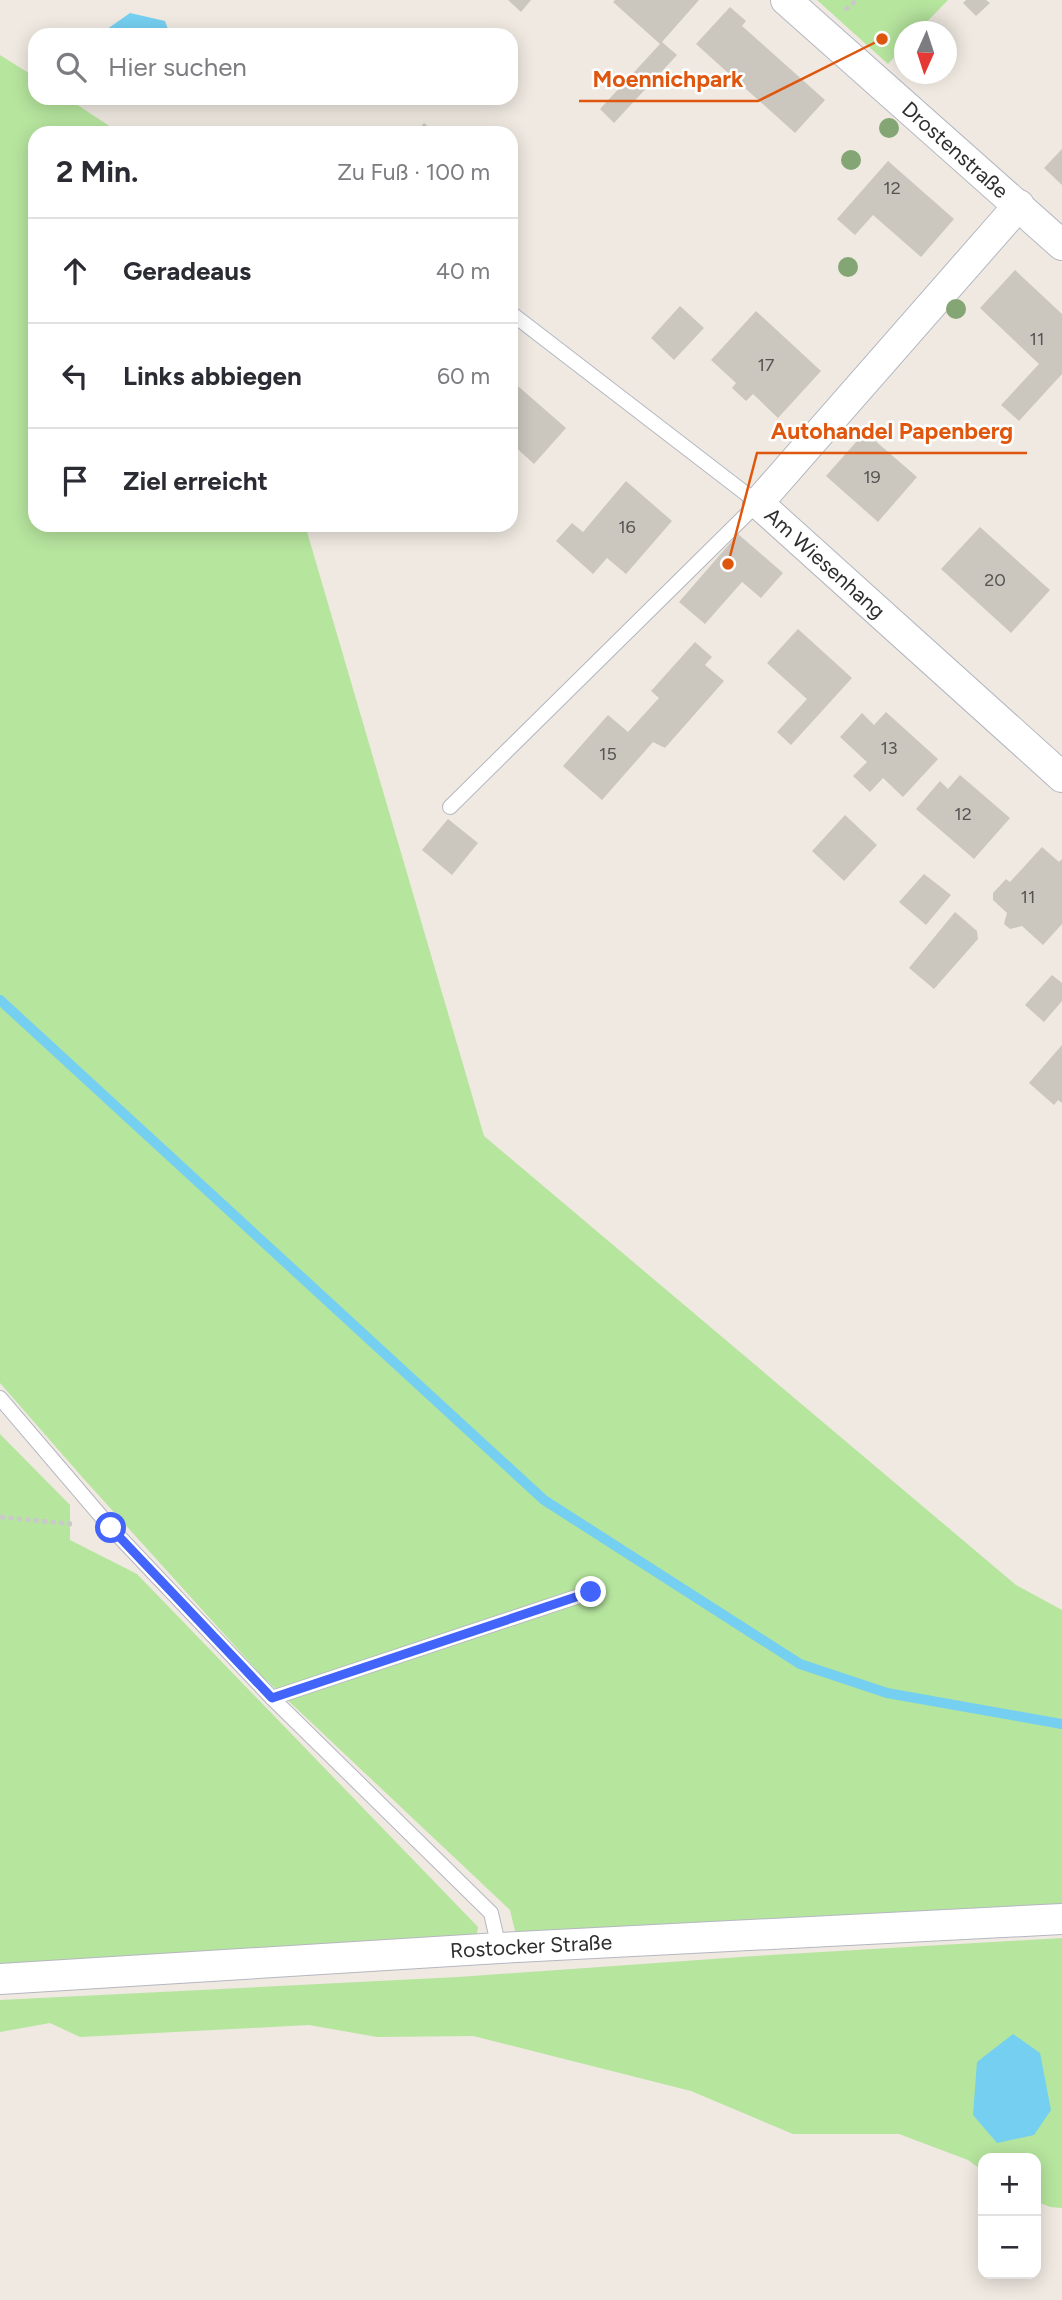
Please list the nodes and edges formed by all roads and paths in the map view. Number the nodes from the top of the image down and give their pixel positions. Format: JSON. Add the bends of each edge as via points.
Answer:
{"nodes":[{"id":1,"x":786,"y":0,"type":"edge"},
{"id":2,"x":1019,"y":205,"type":"junction"},
{"id":3,"x":1062,"y":245,"type":"edge"},
{"id":4,"x":518,"y":318,"type":"edge"},
{"id":5,"x":758,"y":503,"type":"junction"},
{"id":6,"x":1062,"y":778,"type":"edge"},
{"id":7,"x":450,"y":807,"type":"dead end"},
{"id":8,"x":0,"y":1398,"type":"edge"},
{"id":9,"x":0,"y":1517,"type":"edge"},
{"id":10,"x":111,"y":1528,"type":"junction"},
{"id":11,"x":591,"y":1592,"type":"dead end"},
{"id":12,"x":272,"y":1698,"type":"junction"},
{"id":13,"x":1062,"y":1919,"type":"edge"},
{"id":14,"x":499,"y":1948,"type":"junction"},
{"id":15,"x":0,"y":1979,"type":"edge"}],
"edges":[{"from":1,"to":2,"type":"street","name":"Drostenstraße"},
{"from":2,"to":3,"type":"street","name":"Drostenstraße"},
{"from":2,"to":5,"type":"street","name":"Am Wiesenhang"},
{"from":4,"to":5,"type":"lane"},
{"from":5,"to":6,"type":"street","name":"Am Wiesenhang"},
{"from":5,"to":7,"type":"lane"},
{"from":8,"to":10,"type":"lane"},
{"from":9,"to":10,"type":"path"},
{"from":10,"to":12,"type":"lane"},
{"from":11,"to":12,"type":"lane"},
{"from":12,"to":14,"type":"lane","via":[[491,1913]]},
{"from":13,"to":14,"type":"street","name":"Rostocker Straße"},
{"from":14,"to":15,"type":"street","name":"Rostocker Straße"}]}
